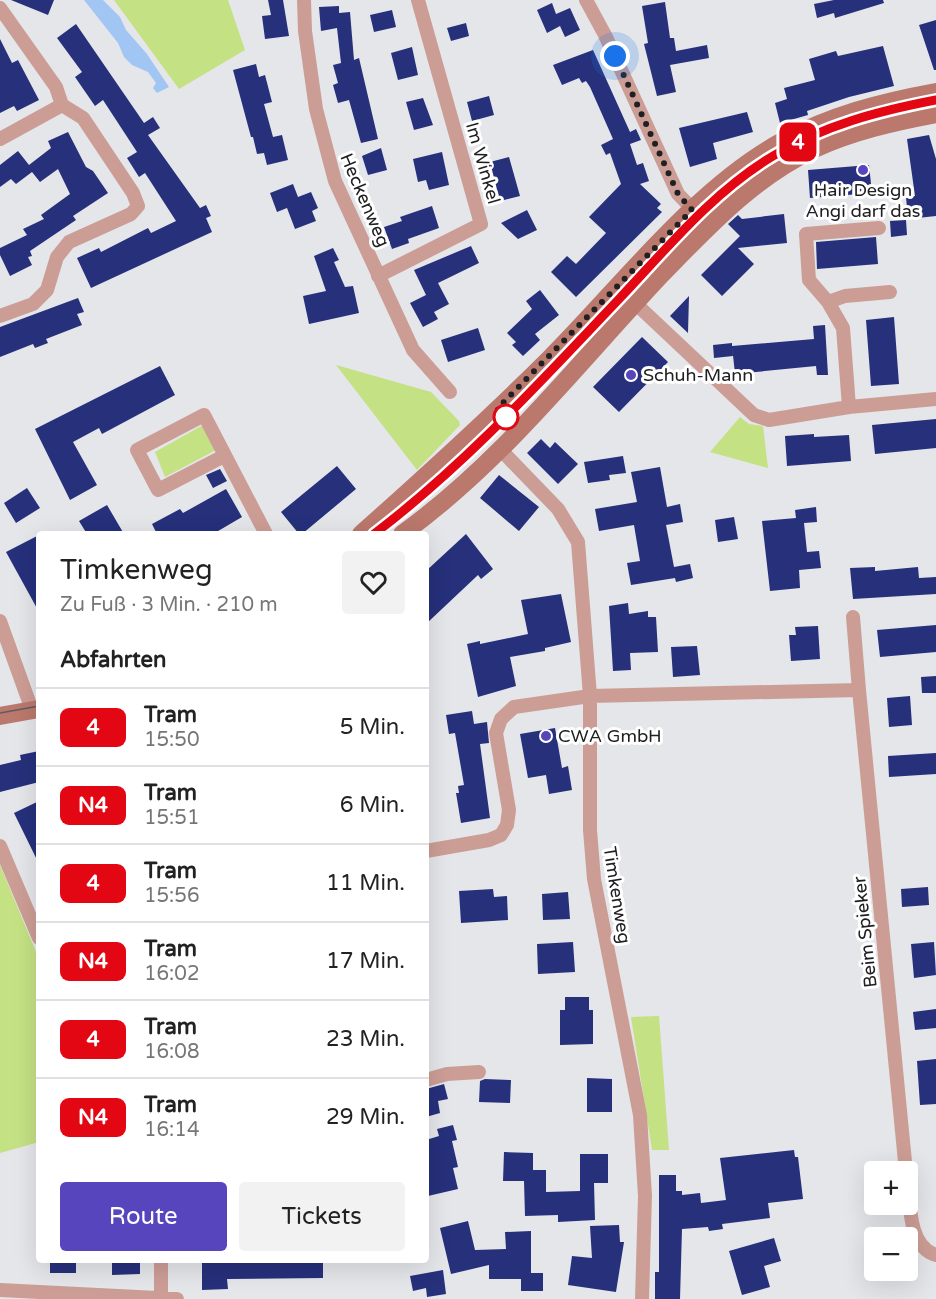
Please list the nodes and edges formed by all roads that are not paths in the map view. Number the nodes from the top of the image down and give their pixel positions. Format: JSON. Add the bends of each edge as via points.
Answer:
{"nodes":[{"id":1,"x":304,"y":0,"type":"edge"},
{"id":2,"x":418,"y":0,"type":"edge"},
{"id":3,"x":586,"y":0,"type":"edge"},
{"id":4,"x":0,"y":8,"type":"edge"},
{"id":5,"x":936,"y":92,"type":"edge"},
{"id":6,"x":62,"y":105,"type":"junction"},
{"id":7,"x":936,"y":114,"type":"edge"},
{"id":8,"x":0,"y":139,"type":"edge"},
{"id":9,"x":692,"y":210,"type":"junction"},
{"id":10,"x":709,"y":225,"type":"junction"},
{"id":11,"x":879,"y":228,"type":"dead end"},
{"id":12,"x":378,"y":276,"type":"junction"},
{"id":13,"x":890,"y":292,"type":"dead end"},
{"id":14,"x":828,"y":302,"type":"junction"},
{"id":15,"x":635,"y":303,"type":"junction"},
{"id":16,"x":0,"y":316,"type":"edge"},
{"id":17,"x":450,"y":392,"type":"dead end"},
{"id":18,"x":936,"y":399,"type":"edge"},
{"id":19,"x":849,"y":407,"type":"junction"},
{"id":20,"x":501,"y":450,"type":"junction"},
{"id":21,"x":224,"y":456,"type":"junction"},
{"id":22,"x":264,"y":531,"type":"edge"},
{"id":23,"x":364,"y":531,"type":"edge"},
{"id":24,"x":406,"y":531,"type":"edge"},
{"id":25,"x":853,"y":617,"type":"dead end"},
{"id":26,"x":0,"y":621,"type":"edge"},
{"id":27,"x":859,"y":690,"type":"junction"},
{"id":28,"x":590,"y":696,"type":"junction"},
{"id":29,"x":36,"y":710,"type":"edge"},
{"id":30,"x":0,"y":716,"type":"edge"},
{"id":31,"x":0,"y":846,"type":"edge"},
{"id":32,"x":429,"y":850,"type":"edge"},
{"id":33,"x":36,"y":931,"type":"edge"},
{"id":34,"x":478,"y":1072,"type":"dead end"},
{"id":35,"x":429,"y":1079,"type":"edge"},
{"id":36,"x":905,"y":1161,"type":"edge"},
{"id":37,"x":912,"y":1215,"type":"edge"},
{"id":38,"x":932,"y":1253,"type":"edge"},
{"id":39,"x":161,"y":1263,"type":"edge"},
{"id":40,"x":0,"y":1290,"type":"edge"},
{"id":41,"x":161,"y":1297,"type":"junction"},
{"id":42,"x":177,"y":1299,"type":"edge"},
{"id":43,"x":642,"y":1299,"type":"edge"}],
"edges":[{"from":1,"to":12,"type":"street","name":"Heckenweg","via":[[305,31],[326,154]]},
{"from":2,"to":12,"type":"street","name":"Im Winkel","via":[[482,224]]},
{"from":3,"to":9,"type":"street","via":[[678,194]]},
{"from":4,"to":6,"type":"street","via":[[56,87]]},
{"from":5,"to":9,"type":"street","via":[[869,105],[812,126],[747,164]]},
{"from":6,"to":8,"type":"street"},
{"from":6,"to":16,"type":"street","via":[[83,118],[138,206],[131,214],[69,242],[57,257],[47,290],[33,304]]},
{"from":7,"to":10,"type":"street","via":[[871,128],[813,150],[751,188]]},
{"from":9,"to":10,"type":"street"},
{"from":9,"to":23,"type":"street","via":[[549,359]]},
{"from":10,"to":15,"type":"street"},
{"from":11,"to":14,"type":"street","via":[[806,234],[809,280]]},
{"from":12,"to":17,"type":"street","name":"Heckenweg","via":[[413,350]]},
{"from":13,"to":14,"type":"street","via":[[845,296]]},
{"from":14,"to":19,"type":"street","via":[[843,328]]},
{"from":15,"to":19,"type":"street","via":[[754,415],[769,420]]},
{"from":15,"to":20,"type":"street"},
{"from":18,"to":19,"type":"street"},
{"from":20,"to":24,"type":"street"},
{"from":20,"to":28,"type":"street","name":"Timkenweg","via":[[558,509],[578,542]]},
{"from":21,"to":21,"type":"street","via":[[204,415],[137,450],[158,490]]},
{"from":21,"to":22,"type":"street"},
{"from":25,"to":27,"type":"street","name":"Beim Spieker"},
{"from":26,"to":29,"type":"street"},
{"from":27,"to":28,"type":"street"},
{"from":27,"to":36,"type":"street","name":"Beim Spieker"},
{"from":28,"to":32,"type":"street","via":[[514,707],[501,719],[496,733],[509,810],[501,836]]},
{"from":28,"to":43,"type":"street","name":"Timkenweg","via":[[594,879],[640,1115],[645,1196]]},
{"from":29,"to":30,"type":"street"},
{"from":31,"to":33,"type":"street"},
{"from":34,"to":35,"type":"street"},
{"from":37,"to":38,"type":"street","via":[[915,1236]]},
{"from":39,"to":41,"type":"street"},
{"from":40,"to":41,"type":"street"},
{"from":41,"to":42,"type":"street"}]}
